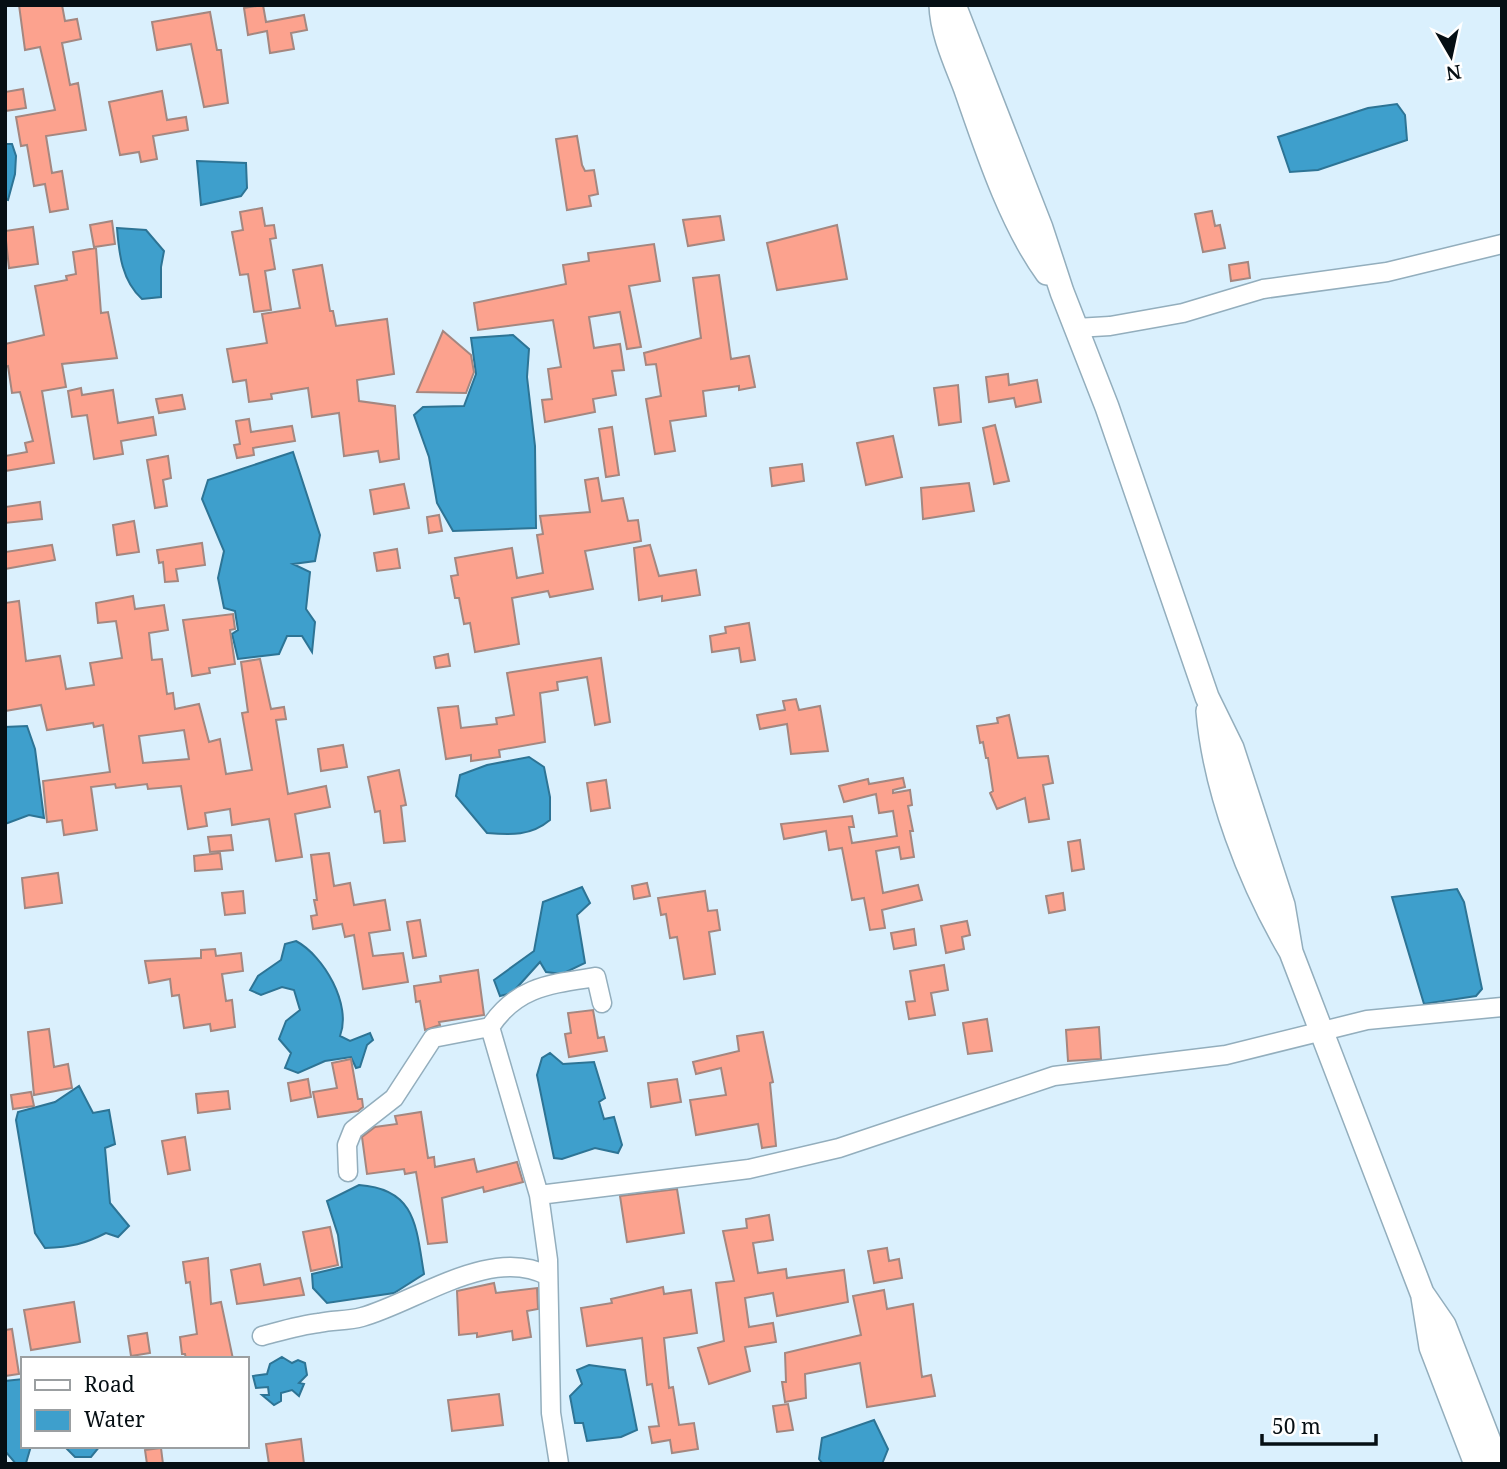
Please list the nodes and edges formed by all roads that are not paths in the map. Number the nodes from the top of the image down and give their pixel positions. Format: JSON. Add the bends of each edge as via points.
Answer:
{"nodes":[{"id":1,"x":941,"y":5,"type":"edge"},
{"id":2,"x":954,"y":5,"type":"edge"},
{"id":3,"x":1502,"y":244,"type":"edge"},
{"id":4,"x":1062,"y":292,"type":"junction"},
{"id":5,"x":1076,"y":328,"type":"junction"},
{"id":6,"x":602,"y":1003,"type":"dead end"},
{"id":7,"x":1502,"y":1007,"type":"edge"},
{"id":8,"x":490,"y":1027,"type":"junction"},
{"id":9,"x":1321,"y":1030,"type":"junction"},
{"id":10,"x":348,"y":1171,"type":"dead end"},
{"id":11,"x":539,"y":1195,"type":"junction"},
{"id":12,"x":548,"y":1276,"type":"junction"},
{"id":13,"x":1422,"y":1293,"type":"junction"},
{"id":14,"x":262,"y":1336,"type":"dead end"},
{"id":15,"x":559,"y":1464,"type":"edge"},
{"id":16,"x":1476,"y":1464,"type":"edge"},
{"id":17,"x":1498,"y":1464,"type":"edge"}],
"edges":[{"from":1,"to":4,"type":"main road","via":[[950,45],[1021,230]]},
{"from":2,"to":4,"type":"main road"},
{"from":3,"to":5,"type":"street","via":[[1387,272],[1263,289],[1183,313]]},
{"from":4,"to":5,"type":"main road"},
{"from":5,"to":9,"type":"main road","via":[[1207,697],[1232,748],[1283,905],[1292,952]]},
{"from":6,"to":8,"type":"street","via":[[596,977],[575,981],[520,994],[503,1007]]},
{"from":7,"to":9,"type":"street","via":[[1367,1020]]},
{"from":8,"to":10,"type":"street","via":[[433,1038],[394,1098],[353,1130],[347,1145]]},
{"from":8,"to":11,"type":"street"},
{"from":9,"to":11,"type":"street","via":[[1226,1055],[1054,1076],[839,1148],[749,1168]]},
{"from":9,"to":13,"type":"main road"},
{"from":11,"to":12,"type":"street"},
{"from":12,"to":14,"type":"street","via":[[534,1269],[474,1273],[360,1317]]},
{"from":12,"to":15,"type":"street","via":[[551,1413]]},
{"from":13,"to":16,"type":"main road","via":[[1431,1347]]},
{"from":13,"to":17,"type":"main road","via":[[1444,1325]]}]}
